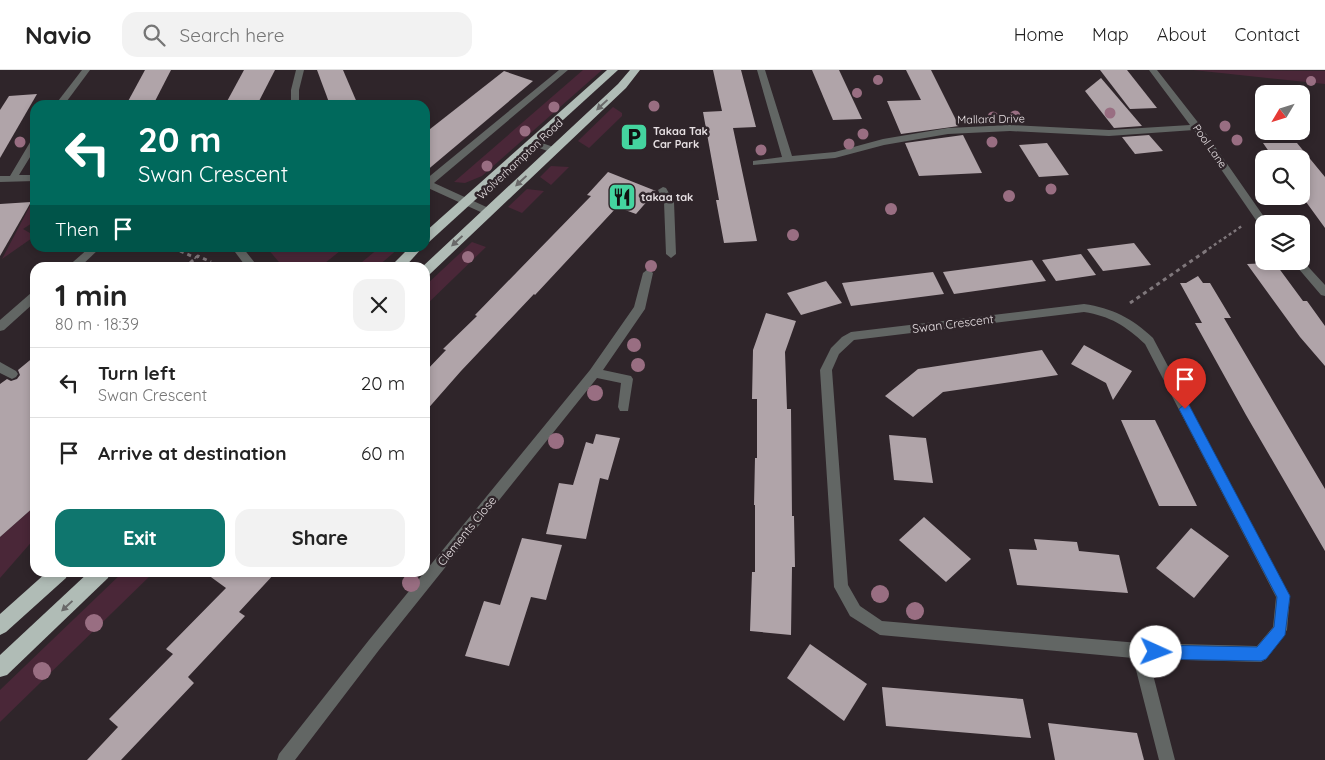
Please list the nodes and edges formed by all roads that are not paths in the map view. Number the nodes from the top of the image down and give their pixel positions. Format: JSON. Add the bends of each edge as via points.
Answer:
{"nodes":[{"id":1,"x":86,"y":70,"type":"edge"},
{"id":2,"x":300,"y":70,"type":"edge"},
{"id":3,"x":564,"y":70,"type":"edge"},
{"id":4,"x":613,"y":70,"type":"edge"},
{"id":5,"x":635,"y":70,"type":"edge"},
{"id":6,"x":761,"y":70,"type":"edge"},
{"id":7,"x":1153,"y":70,"type":"edge"},
{"id":8,"x":63,"y":100,"type":"edge"},
{"id":9,"x":295,"y":100,"type":"edge"},
{"id":10,"x":1197,"y":127,"type":"junction"},
{"id":11,"x":530,"y":142,"type":"junction"},
{"id":12,"x":30,"y":149,"type":"edge"},
{"id":13,"x":554,"y":150,"type":"junction"},
{"id":14,"x":788,"y":160,"type":"junction"},
{"id":15,"x":756,"y":163,"type":"dead end"},
{"id":16,"x":13,"y":178,"type":"junction"},
{"id":17,"x":30,"y":178,"type":"edge"},
{"id":18,"x":0,"y":179,"type":"edge"},
{"id":19,"x":430,"y":181,"type":"edge"},
{"id":20,"x":430,"y":186,"type":"edge"},
{"id":21,"x":663,"y":190,"type":"dead end"},
{"id":22,"x":464,"y":201,"type":"junction"},
{"id":23,"x":488,"y":212,"type":"junction"},
{"id":24,"x":1258,"y":215,"type":"edge"},
{"id":25,"x":430,"y":234,"type":"edge"},
{"id":26,"x":90,"y":252,"type":"edge"},
{"id":27,"x":240,"y":252,"type":"edge"},
{"id":28,"x":412,"y":252,"type":"edge"},
{"id":29,"x":671,"y":254,"type":"dead end"},
{"id":30,"x":78,"y":262,"type":"edge"},
{"id":31,"x":249,"y":262,"type":"edge"},
{"id":32,"x":401,"y":262,"type":"edge"},
{"id":33,"x":430,"y":266,"type":"edge"},
{"id":34,"x":1306,"y":270,"type":"edge"},
{"id":35,"x":648,"y":273,"type":"dead end"},
{"id":36,"x":1325,"y":292,"type":"edge"},
{"id":37,"x":30,"y":300,"type":"edge"},
{"id":38,"x":0,"y":327,"type":"edge"},
{"id":39,"x":0,"y":367,"type":"edge"},
{"id":40,"x":594,"y":373,"type":"junction"},
{"id":41,"x":12,"y":374,"type":"dead end"},
{"id":42,"x":624,"y":408,"type":"dead end"},
{"id":43,"x":430,"y":576,"type":"edge"},
{"id":44,"x":54,"y":577,"type":"edge"},
{"id":45,"x":97,"y":577,"type":"edge"},
{"id":46,"x":429,"y":577,"type":"edge"},
{"id":47,"x":0,"y":626,"type":"edge"},
{"id":48,"x":1139,"y":651,"type":"junction"},
{"id":49,"x":0,"y":668,"type":"edge"},
{"id":50,"x":285,"y":760,"type":"edge"},
{"id":51,"x":1167,"y":760,"type":"edge"}],
"edges":[{"from":1,"to":8,"type":"street"},
{"from":2,"to":9,"type":"street"},
{"from":3,"to":19,"type":"street"},
{"from":4,"to":11,"type":"highway","name":"Wolverhampton Road"},
{"from":5,"to":13,"type":"highway","name":"Wolverhampton Road","one_way":true},
{"from":6,"to":14,"type":"street"},
{"from":7,"to":10,"type":"street","name":"Pool Lane"},
{"from":10,"to":14,"type":"street","name":"Mallard Drive","via":[[1109,133],[1010,128],[948,131],[883,142],[835,155]]},
{"from":10,"to":24,"type":"street","name":"Pool Lane"},
{"from":11,"to":13,"type":"street"},
{"from":11,"to":22,"type":"highway","name":"Wolverhampton Road"},
{"from":12,"to":16,"type":"street"},
{"from":13,"to":23,"type":"highway","name":"Wolverhampton Road","one_way":true},
{"from":14,"to":15,"type":"street","name":"Mallard Drive"},
{"from":16,"to":17,"type":"street"},
{"from":16,"to":18,"type":"street"},
{"from":20,"to":22,"type":"street"},
{"from":21,"to":29,"type":"street","via":[[669,202]]},
{"from":22,"to":23,"type":"street"},
{"from":22,"to":25,"type":"highway","name":"Wolverhampton Road"},
{"from":23,"to":33,"type":"highway","name":"Wolverhampton Road","one_way":true},
{"from":26,"to":30,"type":"street"},
{"from":27,"to":31,"type":"street"},
{"from":28,"to":32,"type":"highway"},
{"from":34,"to":36,"type":"street"},
{"from":35,"to":40,"type":"street","name":"Clements Close","via":[[639,309]]},
{"from":37,"to":38,"type":"street"},
{"from":39,"to":41,"type":"street"},
{"from":40,"to":42,"type":"street","via":[[627,379]]},
{"from":40,"to":43,"type":"street","name":"Clements Close"},
{"from":44,"to":47,"type":"highway"},
{"from":45,"to":49,"type":"highway","one_way":true},
{"from":46,"to":50,"type":"street","name":"Clements Close"},
{"from":48,"to":48,"type":"street","name":"Swan Crescent","via":[[880,628],[855,611],[842,587],[826,370],[830,354],[852,336],[1084,308],[1104,310],[1134,326],[1149,341],[1283,596],[1280,630],[1261,654]]},
{"from":48,"to":51,"type":"street"}]}
